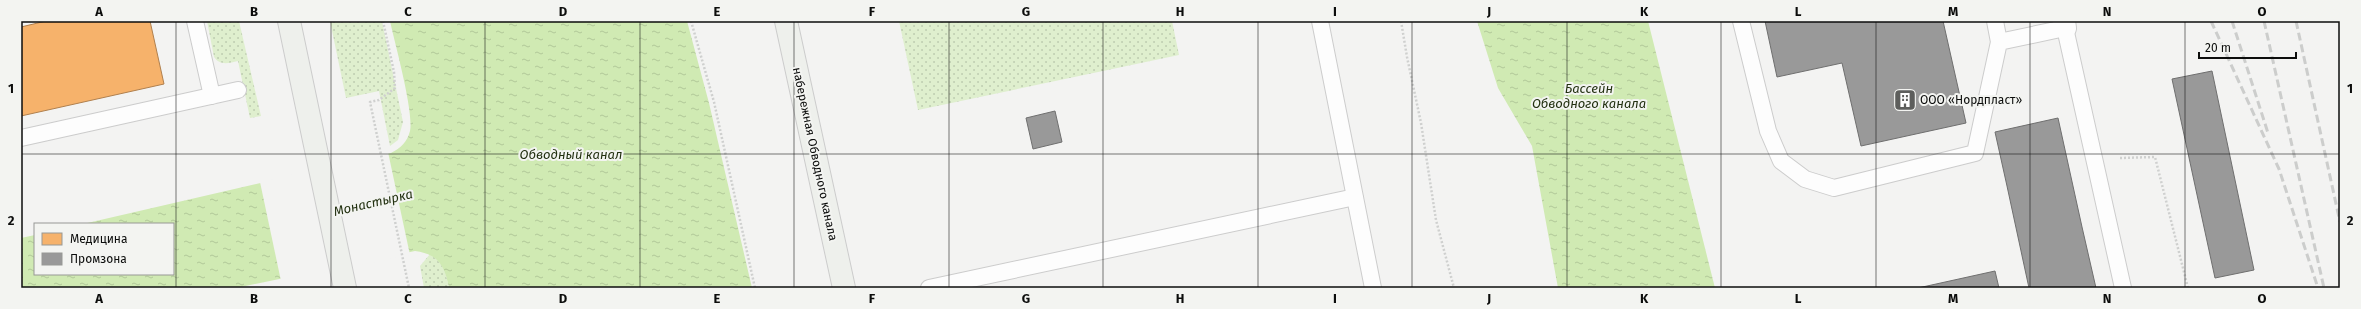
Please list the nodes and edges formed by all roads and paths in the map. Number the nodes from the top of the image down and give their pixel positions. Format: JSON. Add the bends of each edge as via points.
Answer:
{"nodes":[{"id":1,"x":195,"y":21,"type":"edge"},
{"id":2,"x":289,"y":21,"type":"edge"},
{"id":3,"x":384,"y":21,"type":"edge"},
{"id":4,"x":691,"y":21,"type":"edge"},
{"id":5,"x":786,"y":21,"type":"edge"},
{"id":6,"x":1320,"y":21,"type":"edge"},
{"id":7,"x":1401,"y":21,"type":"edge"},
{"id":8,"x":1742,"y":21,"type":"edge"},
{"id":9,"x":1995,"y":21,"type":"edge"},
{"id":10,"x":2065,"y":24,"type":"edge"},
{"id":11,"x":1999,"y":42,"type":"junction"},
{"id":12,"x":238,"y":90,"type":"dead end"},
{"id":13,"x":212,"y":96,"type":"junction"},
{"id":14,"x":21,"y":138,"type":"edge"},
{"id":15,"x":2096,"y":159,"type":"junction"},
{"id":16,"x":1355,"y":197,"type":"junction"},
{"id":17,"x":956,"y":285,"type":"edge"},
{"id":18,"x":345,"y":288,"type":"edge"},
{"id":19,"x":409,"y":288,"type":"edge"},
{"id":20,"x":755,"y":288,"type":"edge"},
{"id":21,"x":844,"y":288,"type":"edge"},
{"id":22,"x":929,"y":288,"type":"edge"},
{"id":23,"x":1373,"y":288,"type":"edge"},
{"id":24,"x":1454,"y":288,"type":"edge"},
{"id":25,"x":2123,"y":288,"type":"edge"},
{"id":26,"x":2188,"y":288,"type":"edge"}],
"edges":[{"from":1,"to":13,"type":"lane"},
{"from":2,"to":18,"type":"main road"},
{"from":3,"to":19,"type":"path","via":[[395,88],[379,100],[370,102]]},
{"from":4,"to":20,"type":"path","via":[[714,102]]},
{"from":5,"to":21,"type":"main road","name":"набережная Обводного канала"},
{"from":6,"to":16,"type":"lane"},
{"from":7,"to":24,"type":"path","via":[[1422,123],[1436,220]]},
{"from":8,"to":11,"type":"lane","via":[[1768,131],[1781,161],[1805,180],[1834,188],[1975,153]]},
{"from":9,"to":11,"type":"lane"},
{"from":10,"to":11,"type":"lane"},
{"from":10,"to":15,"type":"lane"},
{"from":12,"to":13,"type":"lane"},
{"from":13,"to":14,"type":"lane"},
{"from":15,"to":25,"type":"lane"},
{"from":15,"to":26,"type":"path","via":[[2155,157]]},
{"from":16,"to":17,"type":"lane"},
{"from":16,"to":23,"type":"lane"},
{"from":17,"to":22,"type":"lane"}]}
